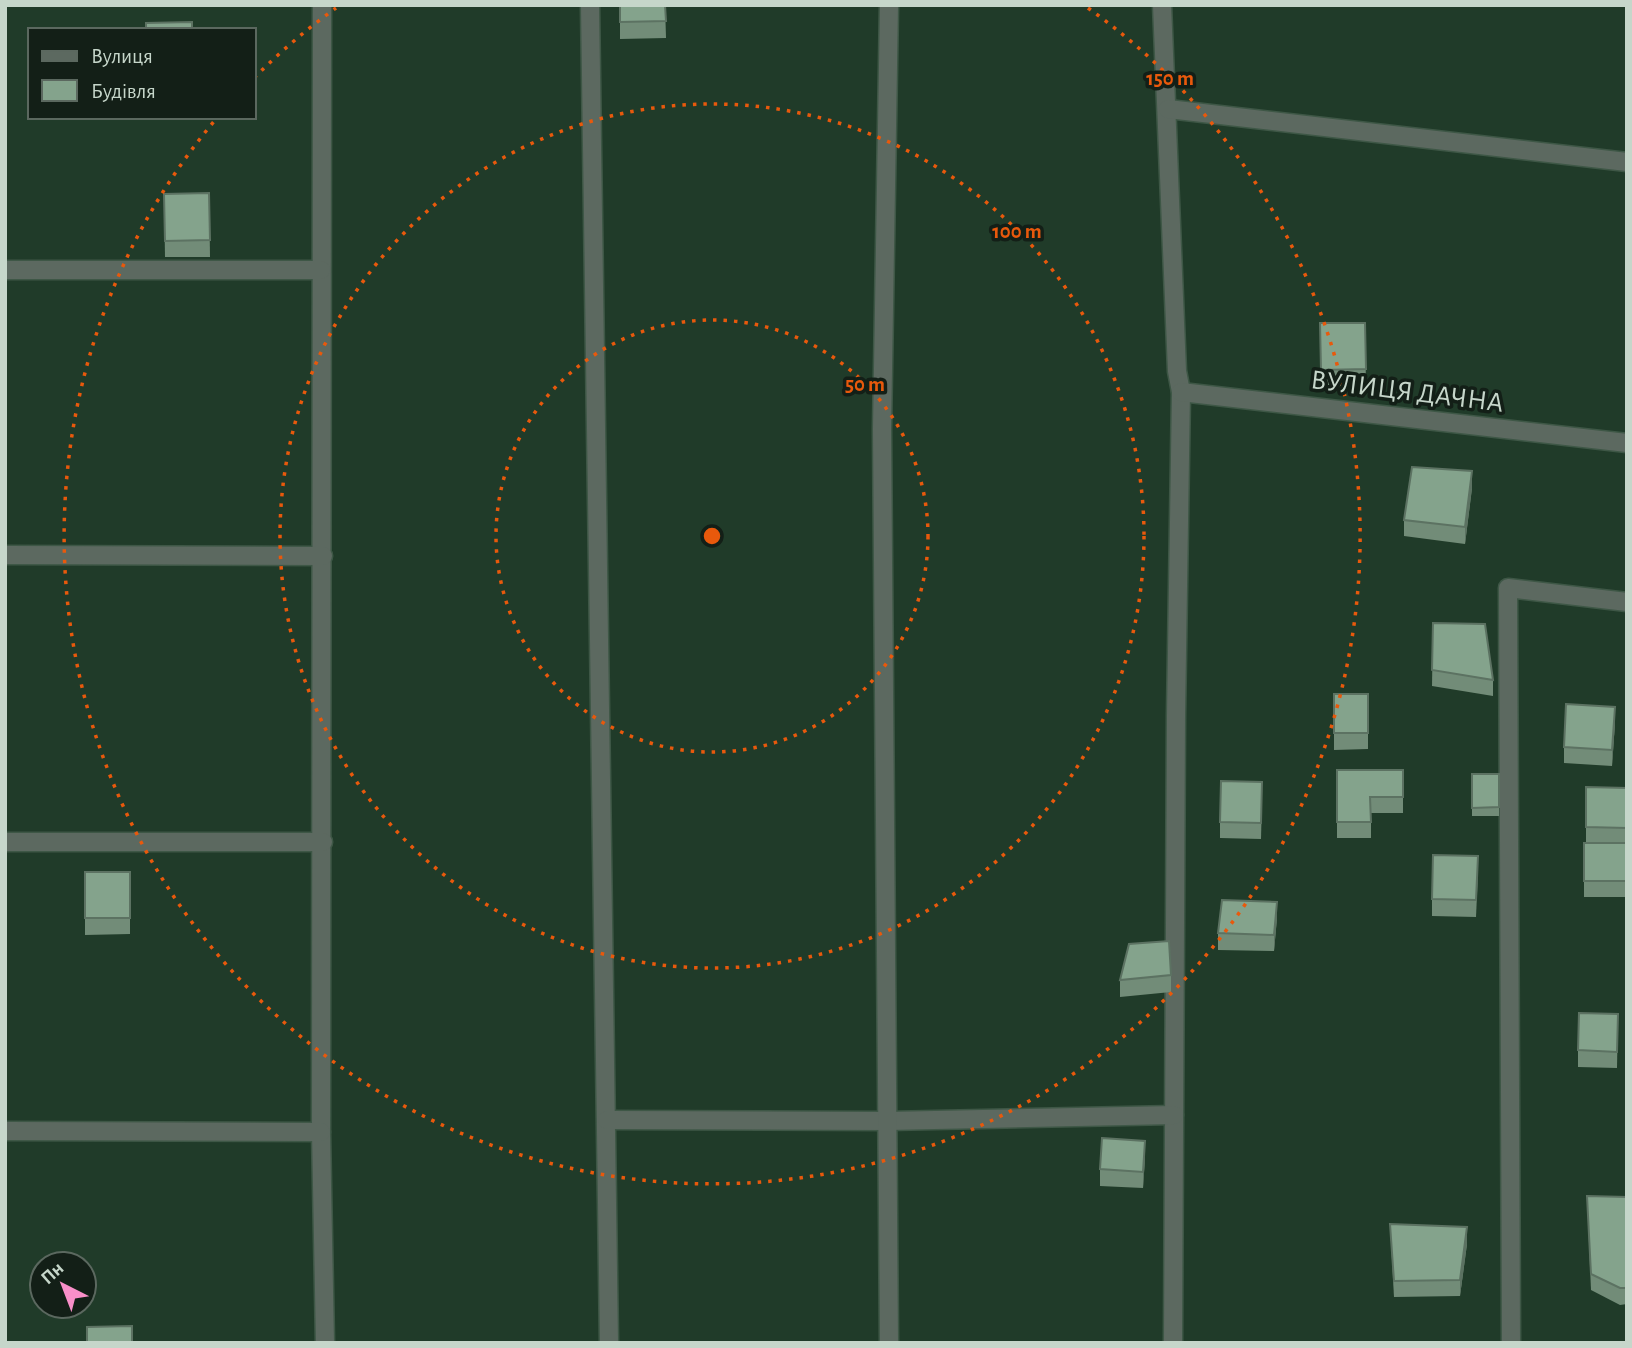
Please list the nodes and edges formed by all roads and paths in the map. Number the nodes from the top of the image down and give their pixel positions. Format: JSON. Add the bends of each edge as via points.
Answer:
{"nodes":[{"id":1,"x":322,"y":5,"type":"edge"},
{"id":2,"x":590,"y":5,"type":"edge"},
{"id":3,"x":889,"y":5,"type":"edge"},
{"id":4,"x":1162,"y":5,"type":"edge"},
{"id":5,"x":1168,"y":109,"type":"junction"},
{"id":6,"x":1627,"y":162,"type":"edge"},
{"id":7,"x":5,"y":270,"type":"edge"},
{"id":8,"x":321,"y":270,"type":"junction"},
{"id":9,"x":1181,"y":392,"type":"junction"},
{"id":10,"x":1627,"y":443,"type":"edge"},
{"id":11,"x":5,"y":555,"type":"edge"},
{"id":12,"x":323,"y":555,"type":"junction"},
{"id":13,"x":1627,"y":602,"type":"edge"},
{"id":14,"x":5,"y":842,"type":"edge"},
{"id":15,"x":323,"y":842,"type":"junction"},
{"id":16,"x":1174,"y":1115,"type":"junction"},
{"id":17,"x":607,"y":1120,"type":"junction"},
{"id":18,"x":888,"y":1121,"type":"junction"},
{"id":19,"x":5,"y":1131,"type":"edge"},
{"id":20,"x":321,"y":1132,"type":"junction"},
{"id":21,"x":324,"y":1343,"type":"edge"},
{"id":22,"x":609,"y":1343,"type":"edge"},
{"id":23,"x":889,"y":1343,"type":"edge"},
{"id":24,"x":1174,"y":1343,"type":"edge"},
{"id":25,"x":1511,"y":1343,"type":"edge"}],
"edges":[{"from":1,"to":8,"type":"street"},
{"from":2,"to":17,"type":"street"},
{"from":3,"to":18,"type":"street","via":[[882,429]]},
{"from":4,"to":5,"type":"street"},
{"from":5,"to":6,"type":"street"},
{"from":5,"to":9,"type":"street"},
{"from":7,"to":8,"type":"street"},
{"from":8,"to":12,"type":"street"},
{"from":9,"to":10,"type":"street","name":"ВУЛИЦЯ ДАЧНА"},
{"from":9,"to":16,"type":"street"},
{"from":11,"to":12,"type":"street"},
{"from":12,"to":15,"type":"street"},
{"from":13,"to":25,"type":"street","via":[[1508,588]]},
{"from":14,"to":15,"type":"street"},
{"from":15,"to":20,"type":"street"},
{"from":16,"to":18,"type":"street"},
{"from":16,"to":24,"type":"street"},
{"from":17,"to":18,"type":"street"},
{"from":17,"to":22,"type":"street"},
{"from":18,"to":23,"type":"street"},
{"from":19,"to":20,"type":"street"},
{"from":20,"to":21,"type":"street"}]}
